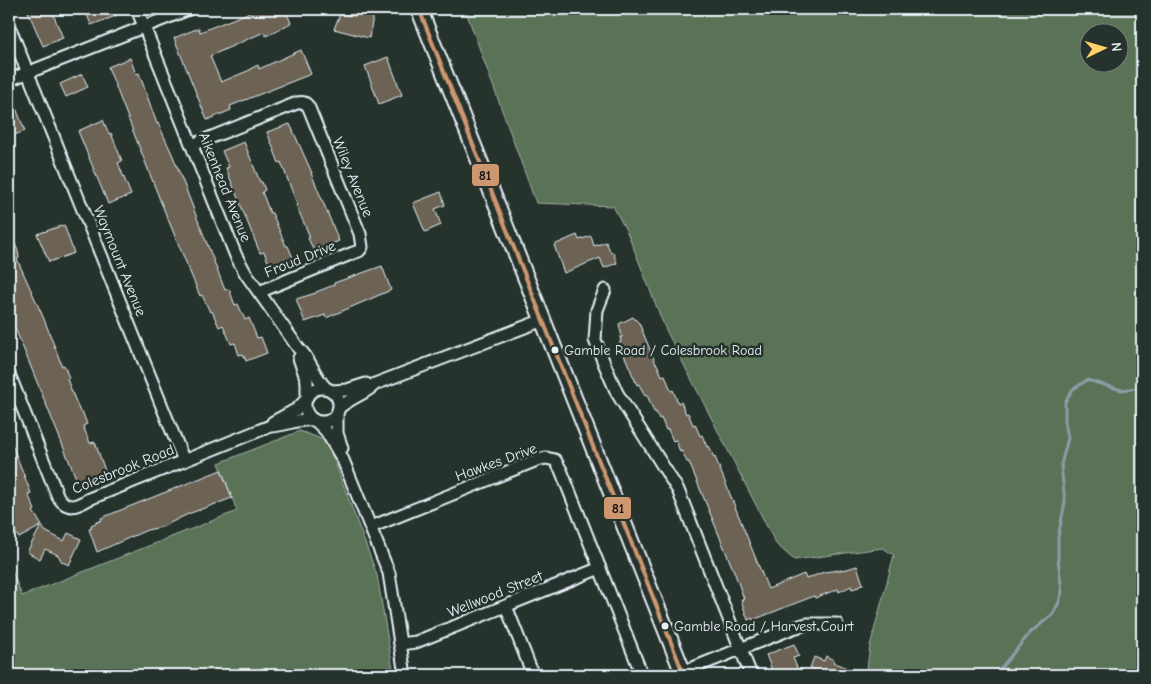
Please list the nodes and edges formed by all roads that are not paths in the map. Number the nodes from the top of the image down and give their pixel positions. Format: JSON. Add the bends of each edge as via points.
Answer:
{"nodes":[{"id":1,"x":137,"y":9,"type":"edge"},
{"id":2,"x":189,"y":9,"type":"edge"},
{"id":3,"x":419,"y":9,"type":"edge"},
{"id":4,"x":9,"y":26,"type":"edge"},
{"id":5,"x":144,"y":26,"type":"junction"},
{"id":6,"x":28,"y":73,"type":"junction"},
{"id":7,"x":9,"y":80,"type":"edge"},
{"id":8,"x":192,"y":145,"type":"junction"},
{"id":9,"x":353,"y":253,"type":"joint"},
{"id":10,"x":605,"y":290,"type":"dead end"},
{"id":11,"x":259,"y":292,"type":"junction"},
{"id":12,"x":543,"y":320,"type":"junction"},
{"id":13,"x":299,"y":349,"type":"junction"},
{"id":14,"x":9,"y":374,"type":"edge"},
{"id":15,"x":375,"y":384,"type":"junction"},
{"id":16,"x":330,"y":390,"type":"junction"},
{"id":17,"x":306,"y":399,"type":"junction"},
{"id":18,"x":338,"y":411,"type":"junction"},
{"id":19,"x":315,"y":421,"type":"junction"},
{"id":20,"x":270,"y":426,"type":"junction"},
{"id":21,"x":344,"y":460,"type":"junction"},
{"id":22,"x":184,"y":461,"type":"junction"},
{"id":23,"x":371,"y":527,"type":"junction"},
{"id":24,"x":600,"y":568,"type":"junction"},
{"id":25,"x":506,"y":606,"type":"junction"},
{"id":26,"x":837,"y":624,"type":"dead end"},
{"id":27,"x":400,"y":644,"type":"junction"},
{"id":28,"x":740,"y":648,"type":"junction"},
{"id":29,"x":683,"y":674,"type":"edge"},
{"id":30,"x":405,"y":675,"type":"edge"},
{"id":31,"x":533,"y":675,"type":"edge"},
{"id":32,"x":642,"y":675,"type":"edge"},
{"id":33,"x":751,"y":675,"type":"edge"}],
"edges":[{"from":1,"to":5,"type":"street","name":"Aikenhead Avenue"},
{"from":2,"to":5,"type":"street"},
{"from":3,"to":12,"type":"main road"},
{"from":4,"to":6,"type":"street","name":"Waymount Avenue"},
{"from":5,"to":6,"type":"street"},
{"from":5,"to":8,"type":"street","name":"Aikenhead Avenue"},
{"from":6,"to":7,"type":"street"},
{"from":6,"to":22,"type":"street","name":"Waymount Avenue"},
{"from":8,"to":9,"type":"street","name":"Wiley Avenue","via":[[297,103],[308,104],[362,240],[359,251]]},
{"from":8,"to":11,"type":"street","name":"Aikenhead Avenue","via":[[236,256]]},
{"from":9,"to":11,"type":"street","name":"Froud Drive"},
{"from":10,"to":28,"type":"street","via":[[596,310],[595,340],[617,393],[678,490]]},
{"from":11,"to":13,"type":"street","name":"Aikenhead Avenue"},
{"from":12,"to":15,"type":"street"},
{"from":12,"to":29,"type":"main road"},
{"from":13,"to":16,"type":"street","name":"Aikenhead Avenue","via":[[305,354],[316,377]]},
{"from":13,"to":17,"type":"street","name":"Aikenhead Avenue","via":[[307,381]]},
{"from":14,"to":22,"type":"street","name":"Colesbrook Road","via":[[63,504],[79,505]]},
{"from":15,"to":16,"type":"street"},
{"from":15,"to":18,"type":"street"},
{"from":16,"to":17,"type":"street","via":[[316,389]]},
{"from":16,"to":18,"type":"street","via":[[338,398]]},
{"from":17,"to":19,"type":"street","via":[[306,412]]},
{"from":17,"to":20,"type":"street","name":"Colesbrook Road","via":[[299,408],[274,420]]},
{"from":18,"to":19,"type":"street","via":[[328,422]]},
{"from":18,"to":21,"type":"street","via":[[337,433]]},
{"from":19,"to":20,"type":"street","name":"Colesbrook Road","via":[[304,419]]},
{"from":19,"to":21,"type":"street","via":[[326,431]]},
{"from":20,"to":22,"type":"street","name":"Colesbrook Road"},
{"from":21,"to":23,"type":"street"},
{"from":23,"to":24,"type":"street","name":"Hawkes Drive","via":[[546,458],[559,464]]},
{"from":23,"to":27,"type":"street","via":[[391,583]]},
{"from":24,"to":25,"type":"street","name":"Wellwood Street"},
{"from":24,"to":32,"type":"street","name":"Hawkes Drive"},
{"from":25,"to":27,"type":"street","name":"Wellwood Street","via":[[416,642]]},
{"from":25,"to":31,"type":"street"},
{"from":26,"to":28,"type":"street","via":[[807,624]]},
{"from":27,"to":30,"type":"street"},
{"from":28,"to":29,"type":"street"},
{"from":28,"to":33,"type":"street"}]}
